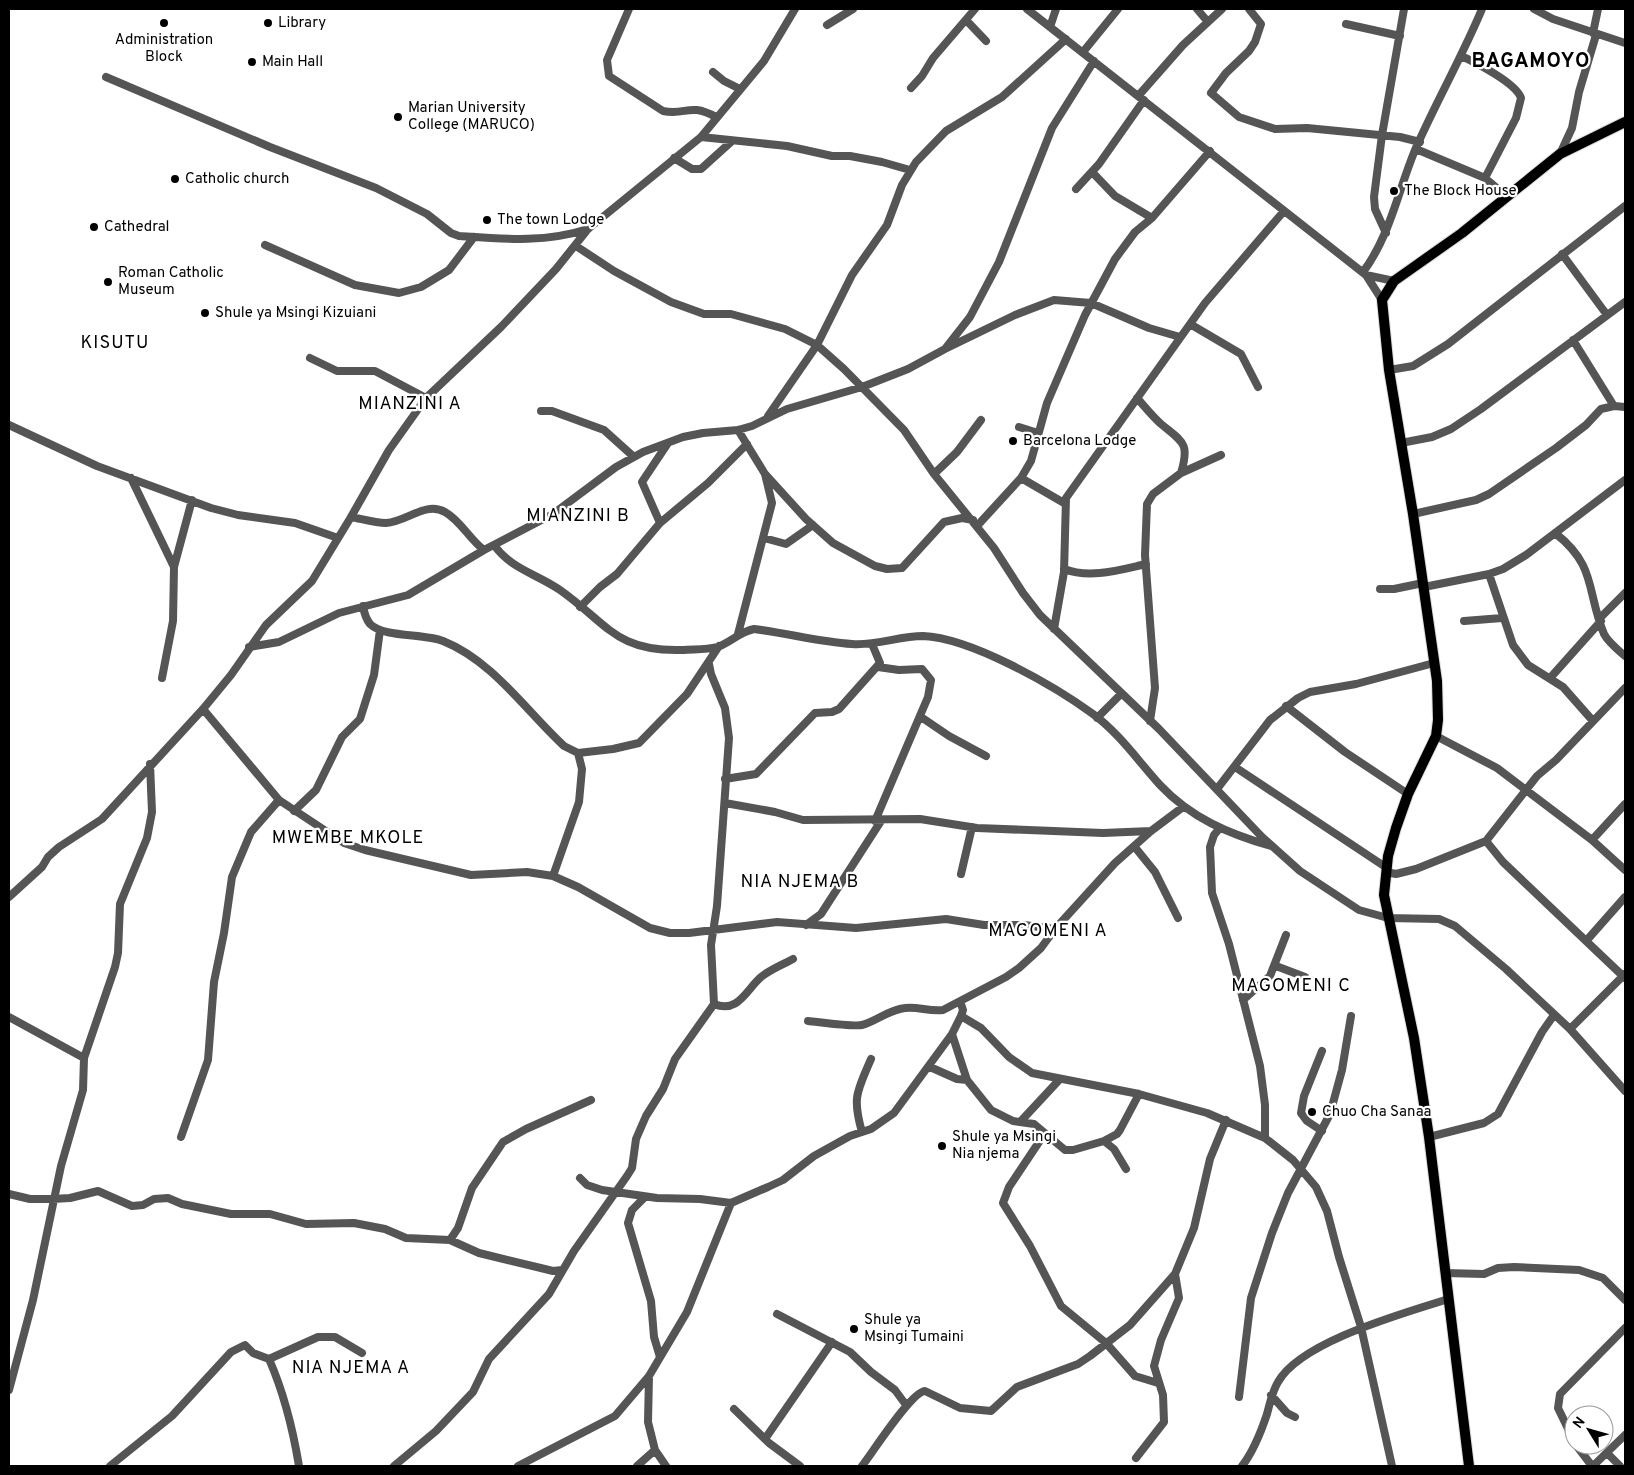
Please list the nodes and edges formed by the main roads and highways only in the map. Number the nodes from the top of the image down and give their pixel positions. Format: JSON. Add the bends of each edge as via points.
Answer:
{"nodes":[{"id":1,"x":1625,"y":122,"type":"edge"},
{"id":2,"x":1470,"y":1466,"type":"edge"}],
"edges":[{"from":1,"to":2,"type":"main road","via":[[1560,154],[1462,233],[1394,281],[1382,300],[1389,370],[1413,514],[1438,706],[1436,736],[1408,794],[1396,828],[1384,894],[1414,1038],[1429,1137]]}]}
